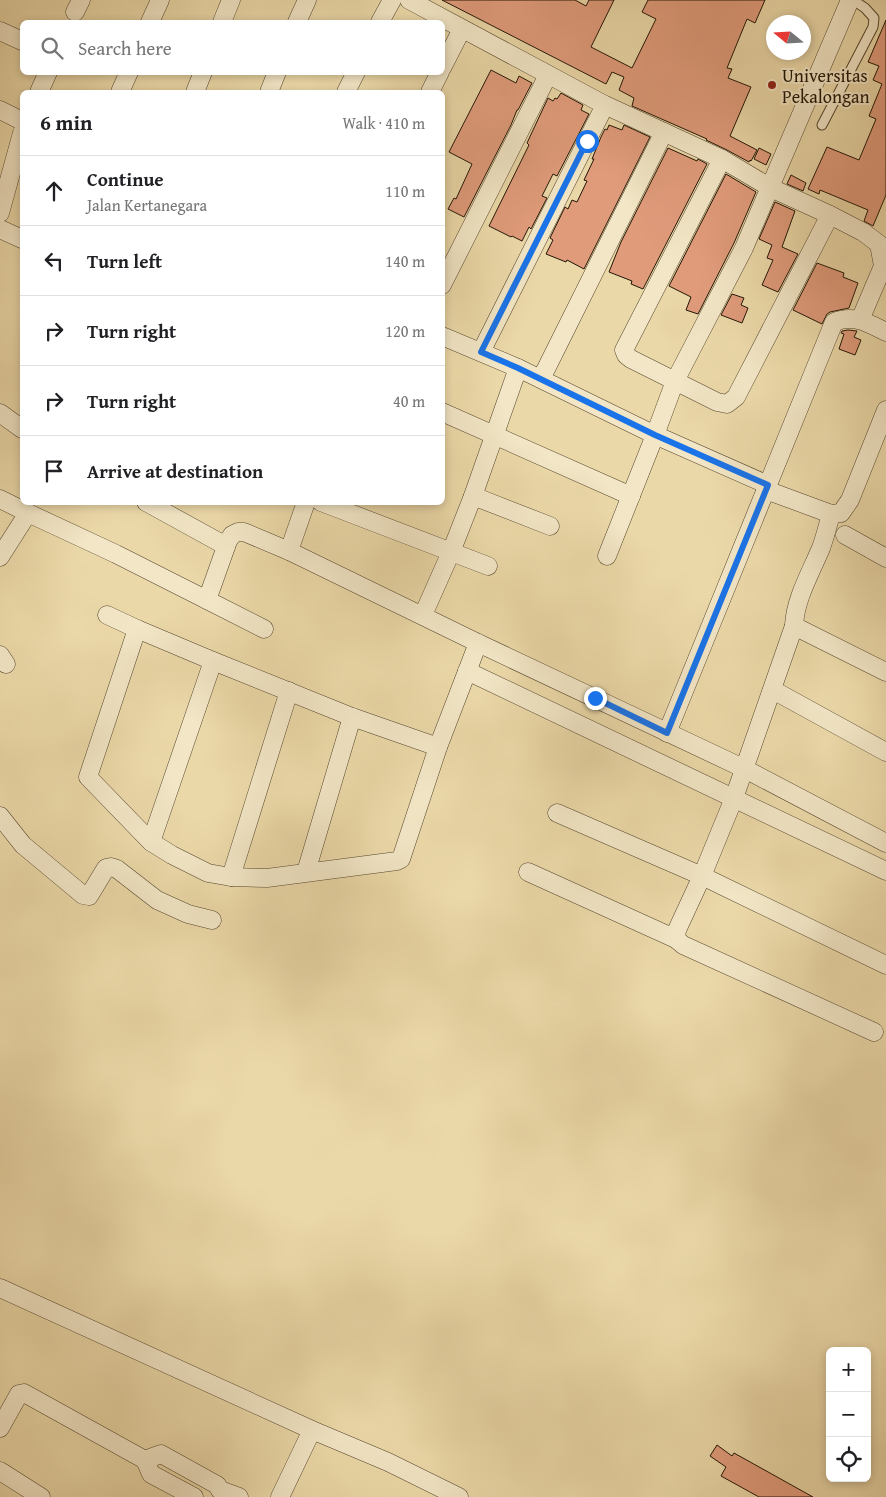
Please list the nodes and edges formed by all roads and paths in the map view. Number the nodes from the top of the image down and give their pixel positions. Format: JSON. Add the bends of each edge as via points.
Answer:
{"nodes":[{"id":1,"x":160,"y":0,"type":"edge"},
{"id":2,"x":231,"y":0,"type":"edge"},
{"id":3,"x":307,"y":0,"type":"edge"},
{"id":4,"x":392,"y":0,"type":"edge"},
{"id":5,"x":409,"y":0,"type":"edge"},
{"id":6,"x":851,"y":0,"type":"edge"},
{"id":7,"x":151,"y":20,"type":"edge"},
{"id":8,"x":223,"y":20,"type":"edge"},
{"id":9,"x":299,"y":20,"type":"edge"},
{"id":10,"x":381,"y":20,"type":"edge"},
{"id":11,"x":462,"y":29,"type":"junction"},
{"id":12,"x":0,"y":31,"type":"edge"},
{"id":13,"x":20,"y":40,"type":"edge"},
{"id":14,"x":445,"y":62,"type":"edge"},
{"id":15,"x":47,"y":75,"type":"edge"},
{"id":16,"x":128,"y":75,"type":"edge"},
{"id":17,"x":202,"y":75,"type":"edge"},
{"id":18,"x":276,"y":75,"type":"edge"},
{"id":19,"x":354,"y":75,"type":"edge"},
{"id":20,"x":438,"y":75,"type":"edge"},
{"id":21,"x":548,"y":75,"type":"junction"},
{"id":22,"x":40,"y":90,"type":"edge"},
{"id":23,"x":121,"y":90,"type":"edge"},
{"id":24,"x":196,"y":90,"type":"edge"},
{"id":25,"x":270,"y":90,"type":"edge"},
{"id":26,"x":347,"y":90,"type":"edge"},
{"id":27,"x":431,"y":90,"type":"edge"},
{"id":28,"x":605,"y":105,"type":"junction"},
{"id":29,"x":0,"y":110,"type":"edge"},
{"id":30,"x":20,"y":120,"type":"edge"},
{"id":31,"x":822,"y":125,"type":"dead end"},
{"id":32,"x":664,"y":132,"type":"junction"},
{"id":33,"x":20,"y":148,"type":"edge"},
{"id":34,"x":722,"y":159,"type":"junction"},
{"id":35,"x":18,"y":163,"type":"edge"},
{"id":36,"x":771,"y":188,"type":"junction"},
{"id":37,"x":0,"y":213,"type":"edge"},
{"id":38,"x":830,"y":215,"type":"junction"},
{"id":39,"x":0,"y":229,"type":"edge"},
{"id":40,"x":20,"y":238,"type":"edge"},
{"id":41,"x":445,"y":278,"type":"edge"},
{"id":42,"x":860,"y":320,"type":"junction"},
{"id":43,"x":886,"y":332,"type":"edge"},
{"id":44,"x":445,"y":337,"type":"edge"},
{"id":45,"x":481,"y":352,"type":"junction"},
{"id":46,"x":518,"y":368,"type":"junction"},
{"id":47,"x":541,"y":379,"type":"junction"},
{"id":48,"x":676,"y":381,"type":"junction"},
{"id":49,"x":886,"y":410,"type":"edge"},
{"id":50,"x":0,"y":413,"type":"edge"},
{"id":51,"x":445,"y":413,"type":"edge"},
{"id":52,"x":20,"y":428,"type":"edge"},
{"id":53,"x":494,"y":434,"type":"junction"},
{"id":54,"x":655,"y":435,"type":"junction"},
{"id":55,"x":767,"y":487,"type":"junction"},
{"id":56,"x":473,"y":496,"type":"junction"},
{"id":57,"x":632,"y":496,"type":"junction"},
{"id":58,"x":0,"y":499,"type":"edge"},
{"id":59,"x":151,"y":505,"type":"edge"},
{"id":60,"x":305,"y":505,"type":"edge"},
{"id":61,"x":329,"y":505,"type":"edge"},
{"id":62,"x":28,"y":514,"type":"junction"},
{"id":63,"x":831,"y":514,"type":"junction"},
{"id":64,"x":550,"y":526,"type":"dead end"},
{"id":65,"x":845,"y":535,"type":"dead end"},
{"id":66,"x":226,"y":546,"type":"junction"},
{"id":67,"x":289,"y":551,"type":"junction"},
{"id":68,"x":451,"y":552,"type":"junction"},
{"id":69,"x":607,"y":556,"type":"dead end"},
{"id":70,"x":0,"y":557,"type":"edge"},
{"id":71,"x":886,"y":558,"type":"edge"},
{"id":72,"x":488,"y":566,"type":"dead end"},
{"id":73,"x":207,"y":600,"type":"junction"},
{"id":74,"x":106,"y":615,"type":"dead end"},
{"id":75,"x":423,"y":615,"type":"junction"},
{"id":76,"x":794,"y":626,"type":"junction"},
{"id":77,"x":137,"y":629,"type":"junction"},
{"id":78,"x":264,"y":629,"type":"dead end"},
{"id":79,"x":478,"y":643,"type":"junction"},
{"id":80,"x":213,"y":661,"type":"junction"},
{"id":81,"x":467,"y":671,"type":"junction"},
{"id":82,"x":886,"y":672,"type":"edge"},
{"id":83,"x":772,"y":690,"type":"junction"},
{"id":84,"x":289,"y":691,"type":"junction"},
{"id":85,"x":352,"y":717,"type":"junction"},
{"id":86,"x":667,"y":733,"type":"junction"},
{"id":87,"x":438,"y":747,"type":"junction"},
{"id":88,"x":886,"y":752,"type":"edge"},
{"id":89,"x":745,"y":769,"type":"junction"},
{"id":90,"x":734,"y":798,"type":"junction"},
{"id":91,"x":557,"y":813,"type":"dead end"},
{"id":92,"x":0,"y":816,"type":"edge"},
{"id":93,"x":151,"y":842,"type":"junction"},
{"id":94,"x":886,"y":843,"type":"edge"},
{"id":95,"x":886,"y":871,"type":"edge"},
{"id":96,"x":306,"y":872,"type":"junction"},
{"id":97,"x":528,"y":872,"type":"dead end"},
{"id":98,"x":702,"y":876,"type":"junction"},
{"id":99,"x":232,"y":877,"type":"junction"},
{"id":100,"x":212,"y":920,"type":"dead end"},
{"id":101,"x":676,"y":939,"type":"junction"},
{"id":102,"x":886,"y":965,"type":"edge"},
{"id":103,"x":874,"y":1032,"type":"dead end"},
{"id":104,"x":0,"y":1288,"type":"edge"},
{"id":105,"x":0,"y":1428,"type":"edge"},
{"id":106,"x":312,"y":1430,"type":"junction"},
{"id":107,"x":145,"y":1460,"type":"junction"},
{"id":108,"x":0,"y":1471,"type":"edge"},
{"id":109,"x":218,"y":1494,"type":"edge"},
{"id":110,"x":41,"y":1497,"type":"edge"},
{"id":111,"x":194,"y":1497,"type":"edge"},
{"id":112,"x":239,"y":1497,"type":"edge"},
{"id":113,"x":280,"y":1497,"type":"edge"},
{"id":114,"x":459,"y":1497,"type":"edge"}],
"edges":[{"from":1,"to":7,"type":"street"},
{"from":2,"to":8,"type":"street"},
{"from":3,"to":9,"type":"street"},
{"from":4,"to":10,"type":"street"},
{"from":5,"to":11,"type":"street"},
{"from":6,"to":31,"type":"lane","via":[[874,18],[873,27]]},
{"from":6,"to":36,"type":"street"},
{"from":11,"to":14,"type":"street"},
{"from":11,"to":21,"type":"street"},
{"from":12,"to":13,"type":"street"},
{"from":15,"to":22,"type":"street"},
{"from":16,"to":23,"type":"street"},
{"from":17,"to":24,"type":"street"},
{"from":18,"to":25,"type":"street"},
{"from":19,"to":26,"type":"street"},
{"from":20,"to":27,"type":"street"},
{"from":21,"to":28,"type":"street"},
{"from":21,"to":41,"type":"street"},
{"from":28,"to":32,"type":"street"},
{"from":28,"to":45,"type":"street"},
{"from":29,"to":30,"type":"street"},
{"from":32,"to":34,"type":"street"},
{"from":32,"to":47,"type":"street"},
{"from":33,"to":35,"type":"street"},
{"from":34,"to":36,"type":"street"},
{"from":34,"to":48,"type":"street","via":[[624,350],[631,359]]},
{"from":35,"to":37,"type":"street"},
{"from":36,"to":38,"type":"street"},
{"from":36,"to":48,"type":"street"},
{"from":38,"to":42,"type":"street","via":[[879,244],[883,266]]},
{"from":38,"to":48,"type":"street","via":[[736,397],[727,404],[717,402]]},
{"from":39,"to":40,"type":"street"},
{"from":42,"to":43,"type":"street"},
{"from":42,"to":55,"type":"street","via":[[844,318],[834,322]]},
{"from":44,"to":45,"type":"street"},
{"from":45,"to":46,"type":"street"},
{"from":46,"to":47,"type":"street"},
{"from":46,"to":53,"type":"street"},
{"from":47,"to":54,"type":"street"},
{"from":48,"to":54,"type":"street"},
{"from":49,"to":63,"type":"street","via":[[850,500],[841,513]]},
{"from":50,"to":52,"type":"street"},
{"from":51,"to":53,"type":"street"},
{"from":53,"to":56,"type":"street"},
{"from":53,"to":57,"type":"street"},
{"from":54,"to":55,"type":"street"},
{"from":54,"to":57,"type":"street"},
{"from":55,"to":63,"type":"street"},
{"from":55,"to":86,"type":"street"},
{"from":56,"to":64,"type":"street"},
{"from":56,"to":68,"type":"street"},
{"from":57,"to":69,"type":"street"},
{"from":58,"to":62,"type":"street"},
{"from":59,"to":66,"type":"street"},
{"from":60,"to":67,"type":"street"},
{"from":61,"to":68,"type":"street"},
{"from":62,"to":70,"type":"street"},
{"from":62,"to":73,"type":"street"},
{"from":63,"to":76,"type":"street","via":[[798,602]]},
{"from":65,"to":71,"type":"street"},
{"from":66,"to":67,"type":"street","via":[[232,535],[244,532]]},
{"from":66,"to":73,"type":"street"},
{"from":67,"to":75,"type":"street"},
{"from":68,"to":72,"type":"street"},
{"from":68,"to":75,"type":"street"},
{"from":73,"to":78,"type":"street"},
{"from":74,"to":77,"type":"street"},
{"from":75,"to":79,"type":"street"},
{"from":76,"to":82,"type":"street"},
{"from":76,"to":83,"type":"street"},
{"from":77,"to":80,"type":"street"},
{"from":77,"to":93,"type":"street","via":[[88,777]]},
{"from":79,"to":81,"type":"street"},
{"from":79,"to":86,"type":"street"},
{"from":80,"to":84,"type":"street"},
{"from":80,"to":93,"type":"street"},
{"from":81,"to":87,"type":"street"},
{"from":81,"to":90,"type":"street"},
{"from":83,"to":88,"type":"street"},
{"from":83,"to":89,"type":"street"},
{"from":84,"to":85,"type":"street"},
{"from":84,"to":99,"type":"street"},
{"from":85,"to":87,"type":"street"},
{"from":85,"to":96,"type":"street"},
{"from":86,"to":89,"type":"street"},
{"from":87,"to":96,"type":"street","via":[[401,859]]},
{"from":89,"to":90,"type":"street"},
{"from":89,"to":94,"type":"street"},
{"from":90,"to":95,"type":"street"},
{"from":90,"to":98,"type":"street"},
{"from":91,"to":98,"type":"street"},
{"from":92,"to":100,"type":"street","via":[[23,845],[83,895],[89,896],[106,868],[111,866],[157,900],[188,914]]},
{"from":93,"to":99,"type":"street","via":[[208,873]]},
{"from":96,"to":99,"type":"street","via":[[267,878]]},
{"from":97,"to":101,"type":"street"},
{"from":98,"to":101,"type":"street","via":[[677,930]]},
{"from":98,"to":102,"type":"street"},
{"from":101,"to":103,"type":"street"},
{"from":104,"to":106,"type":"street"},
{"from":105,"to":107,"type":"street","via":[[19,1394],[24,1393]]},
{"from":106,"to":113,"type":"street"},
{"from":106,"to":114,"type":"street"},
{"from":107,"to":109,"type":"street","via":[[161,1454],[217,1485]]},
{"from":107,"to":111,"type":"street","via":[[151,1474]]},
{"from":108,"to":110,"type":"street"},
{"from":109,"to":112,"type":"street"}]}
